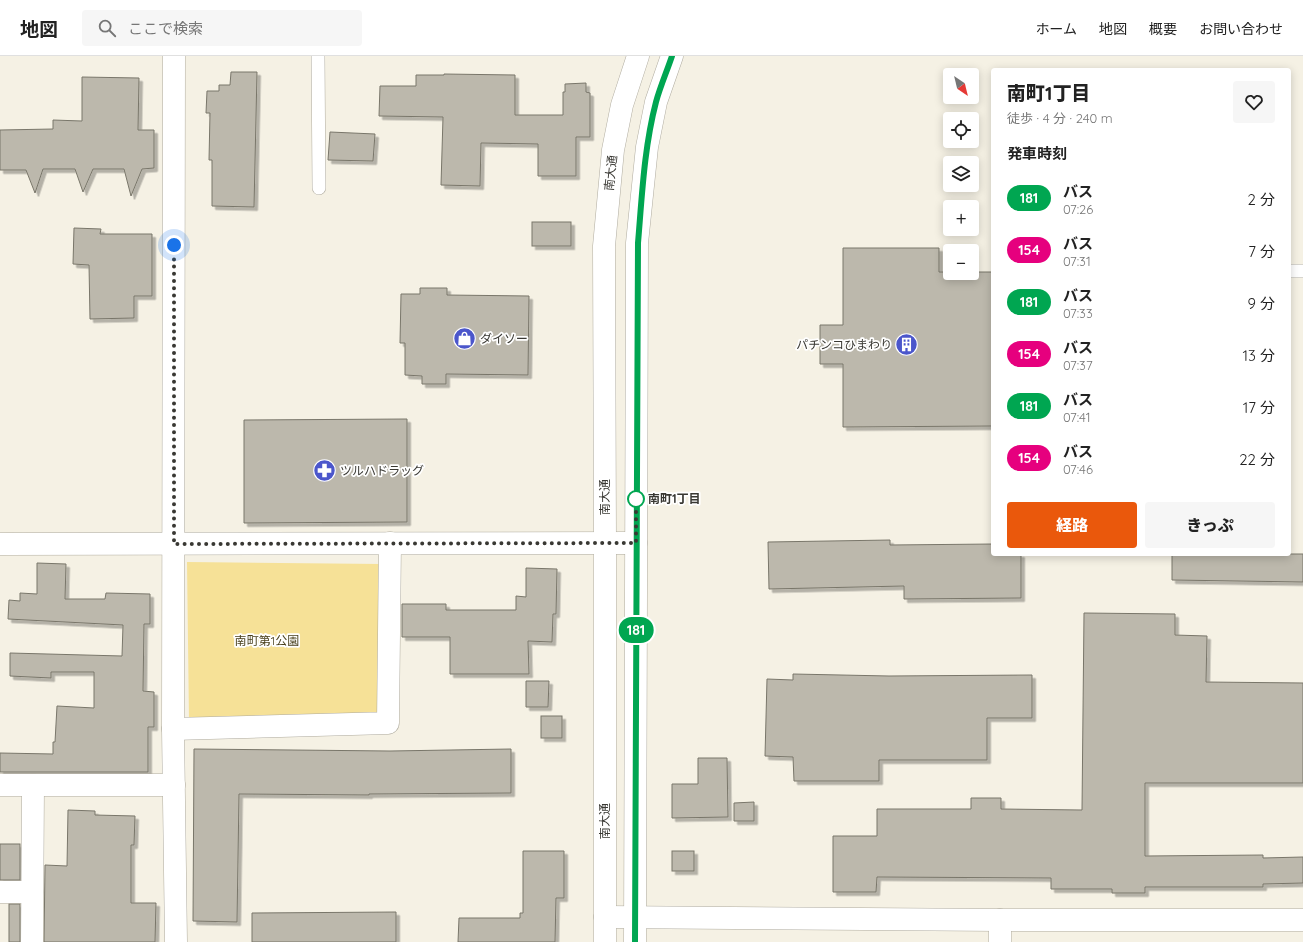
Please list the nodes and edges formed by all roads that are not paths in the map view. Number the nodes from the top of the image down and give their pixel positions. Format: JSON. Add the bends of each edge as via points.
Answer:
{"nodes":[{"id":1,"x":174,"y":56,"type":"edge"},
{"id":2,"x":318,"y":56,"type":"edge"},
{"id":3,"x":638,"y":56,"type":"edge"},
{"id":4,"x":672,"y":56,"type":"edge"},
{"id":5,"x":320,"y":188,"type":"dead end"},
{"id":6,"x":1291,"y":271,"type":"edge"},
{"id":7,"x":1303,"y":271,"type":"edge"},
{"id":8,"x":390,"y":543,"type":"junction"},
{"id":9,"x":605,"y":543,"type":"junction"},
{"id":10,"x":636,"y":543,"type":"junction"},
{"id":11,"x":0,"y":544,"type":"edge"},
{"id":12,"x":174,"y":544,"type":"junction"},
{"id":13,"x":173,"y":729,"type":"junction"},
{"id":14,"x":0,"y":785,"type":"edge"},
{"id":15,"x":33,"y":786,"type":"junction"},
{"id":16,"x":174,"y":786,"type":"junction"},
{"id":17,"x":0,"y":892,"type":"edge"},
{"id":18,"x":32,"y":892,"type":"junction"},
{"id":19,"x":605,"y":917,"type":"junction"},
{"id":20,"x":635,"y":918,"type":"junction"},
{"id":21,"x":1000,"y":920,"type":"junction"},
{"id":22,"x":1303,"y":920,"type":"edge"},
{"id":23,"x":32,"y":942,"type":"edge"},
{"id":24,"x":176,"y":942,"type":"edge"},
{"id":25,"x":605,"y":942,"type":"edge"},
{"id":26,"x":635,"y":942,"type":"edge"},
{"id":27,"x":1000,"y":942,"type":"edge"}],
"edges":[{"from":1,"to":12,"type":"street"},
{"from":2,"to":5,"type":"lane"},
{"from":3,"to":9,"type":"street","name":"南大通","via":[[622,105],[613,150],[604,246]]},
{"from":4,"to":10,"type":"street","via":[[653,117],[638,243]]},
{"from":6,"to":7,"type":"lane"},
{"from":8,"to":9,"type":"street"},
{"from":8,"to":12,"type":"street"},
{"from":8,"to":13,"type":"street","via":[[388,722]]},
{"from":9,"to":10,"type":"street"},
{"from":9,"to":19,"type":"street","name":"南大通"},
{"from":10,"to":20,"type":"street"},
{"from":11,"to":12,"type":"street"},
{"from":12,"to":13,"type":"street"},
{"from":13,"to":16,"type":"street"},
{"from":14,"to":15,"type":"street"},
{"from":15,"to":16,"type":"street"},
{"from":15,"to":18,"type":"street"},
{"from":16,"to":24,"type":"street"},
{"from":17,"to":18,"type":"street"},
{"from":18,"to":23,"type":"street"},
{"from":19,"to":20,"type":"street"},
{"from":19,"to":25,"type":"street","name":"南大通"},
{"from":20,"to":21,"type":"street"},
{"from":20,"to":26,"type":"street"},
{"from":21,"to":22,"type":"street"},
{"from":21,"to":27,"type":"street"}]}
